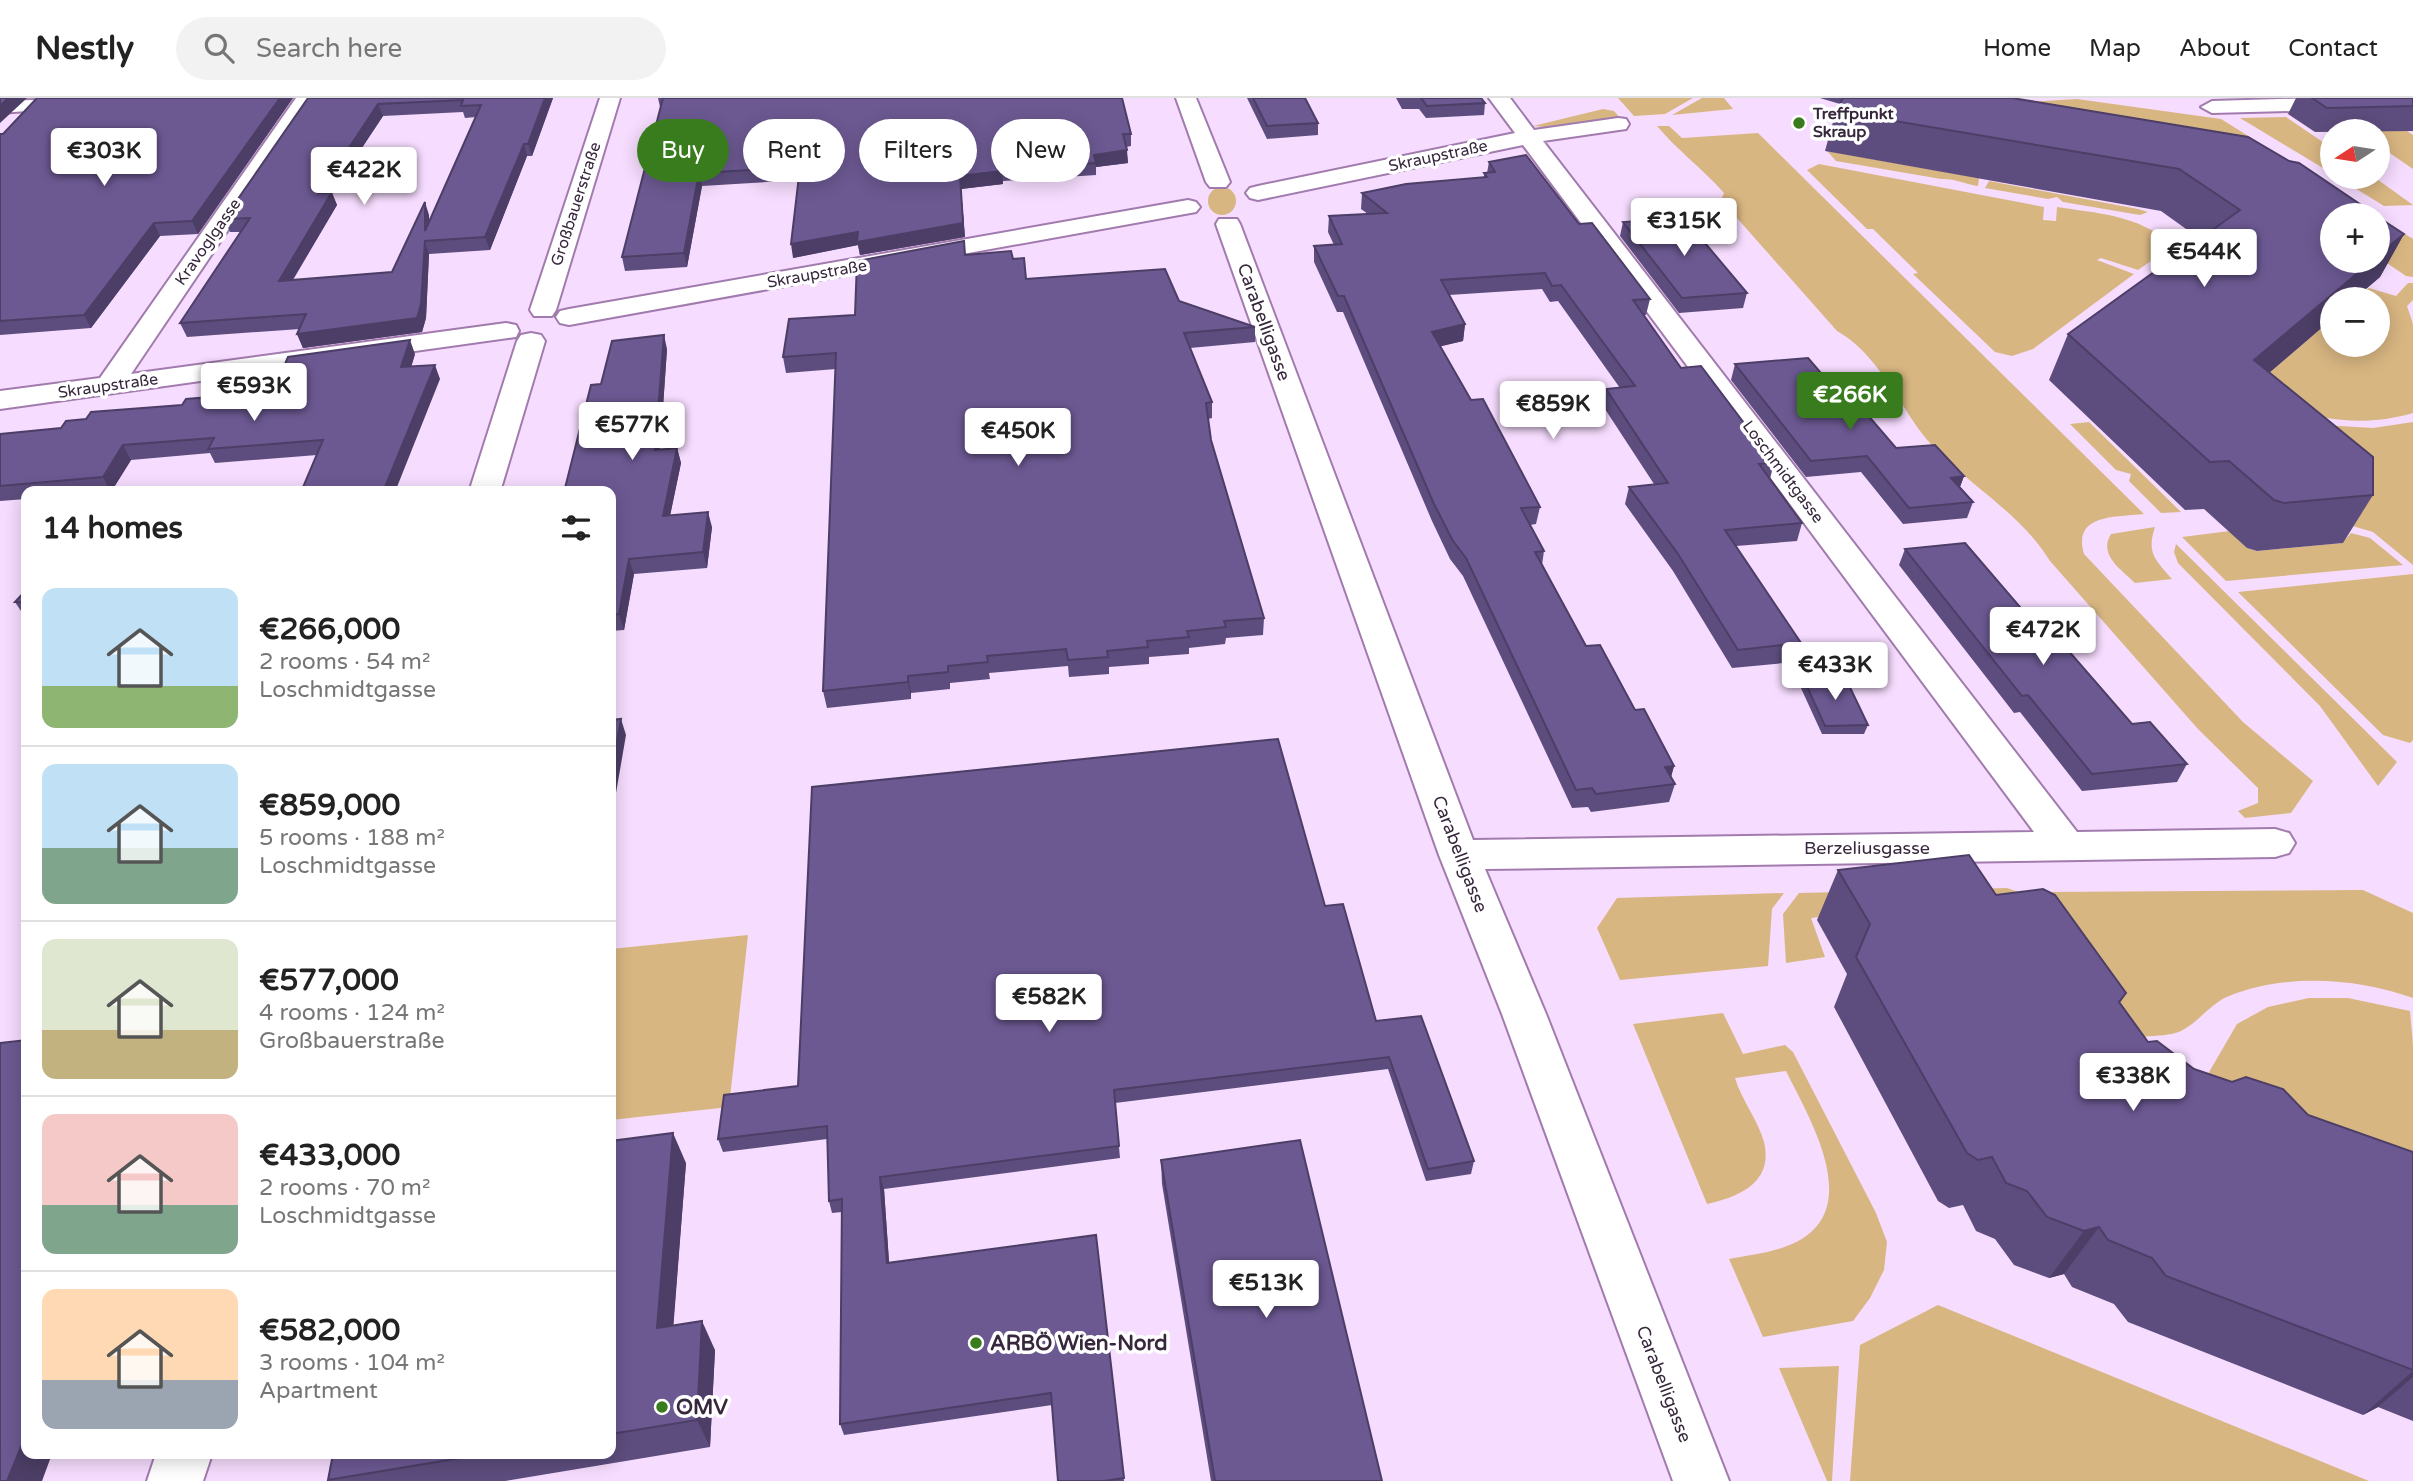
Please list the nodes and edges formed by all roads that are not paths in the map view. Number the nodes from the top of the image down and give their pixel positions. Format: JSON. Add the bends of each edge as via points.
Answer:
{"nodes":[{"id":1,"x":307,"y":98,"type":"edge"},
{"id":2,"x":610,"y":98,"type":"edge"},
{"id":3,"x":1186,"y":98,"type":"edge"},
{"id":4,"x":1499,"y":98,"type":"edge"},
{"id":5,"x":38,"y":102,"type":"edge"},
{"id":6,"x":2413,"y":102,"type":"edge"},
{"id":7,"x":0,"y":107,"type":"edge"},
{"id":8,"x":2212,"y":107,"type":"dead end"},
{"id":9,"x":1618,"y":124,"type":"dead end"},
{"id":10,"x":8,"y":131,"type":"edge"},
{"id":11,"x":1529,"y":137,"type":"junction"},
{"id":12,"x":1218,"y":181,"type":"junction"},
{"id":13,"x":1258,"y":193,"type":"junction"},
{"id":14,"x":1188,"y":207,"type":"junction"},
{"id":15,"x":1228,"y":224,"type":"junction"},
{"id":16,"x":543,"y":310,"type":"junction"},
{"id":17,"x":569,"y":317,"type":"junction"},
{"id":18,"x":518,"y":336,"type":"junction"},
{"id":19,"x":109,"y":385,"type":"junction"},
{"id":20,"x":0,"y":400,"type":"edge"},
{"id":21,"x":485,"y":486,"type":"edge"},
{"id":22,"x":2275,"y":843,"type":"dead end"},
{"id":23,"x":2066,"y":846,"type":"junction"},
{"id":24,"x":1459,"y":855,"type":"junction"},
{"id":25,"x":182,"y":1459,"type":"edge"},
{"id":26,"x":175,"y":1481,"type":"edge"},
{"id":27,"x":1701,"y":1481,"type":"edge"}],
"edges":[{"from":1,"to":19,"type":"street","name":"Kravoglgasse"},
{"from":2,"to":16,"type":"street","name":"Großbauerstraße"},
{"from":3,"to":12,"type":"street"},
{"from":4,"to":11,"type":"street","name":"Loschmidtgasse"},
{"from":5,"to":7,"type":"street"},
{"from":5,"to":10,"type":"street"},
{"from":6,"to":8,"type":"street"},
{"from":9,"to":11,"type":"street","name":"Skraupstraße"},
{"from":11,"to":13,"type":"street","name":"Skraupstraße"},
{"from":11,"to":23,"type":"street","name":"Loschmidtgasse"},
{"from":12,"to":13,"type":"street","via":[[1232,181]]},
{"from":12,"to":14,"type":"street","via":[[1193,194]]},
{"from":13,"to":15,"type":"street","via":[[1258,205]]},
{"from":14,"to":15,"type":"street","via":[[1196,216]]},
{"from":14,"to":17,"type":"street","name":"Skraupstraße"},
{"from":15,"to":24,"type":"street","name":"Carabelligasse"},
{"from":16,"to":17,"type":"street","via":[[561,311]]},
{"from":16,"to":18,"type":"street","via":[[521,318]]},
{"from":17,"to":18,"type":"street","via":[[559,328]]},
{"from":18,"to":19,"type":"street","name":"Skraupstraße"},
{"from":18,"to":21,"type":"street"},
{"from":19,"to":20,"type":"street","name":"Skraupstraße"},
{"from":22,"to":23,"type":"street","name":"Berzeliusgasse"},
{"from":23,"to":24,"type":"street","name":"Berzeliusgasse"},
{"from":24,"to":27,"type":"street","name":"Carabelligasse"},
{"from":25,"to":26,"type":"street"}]}
